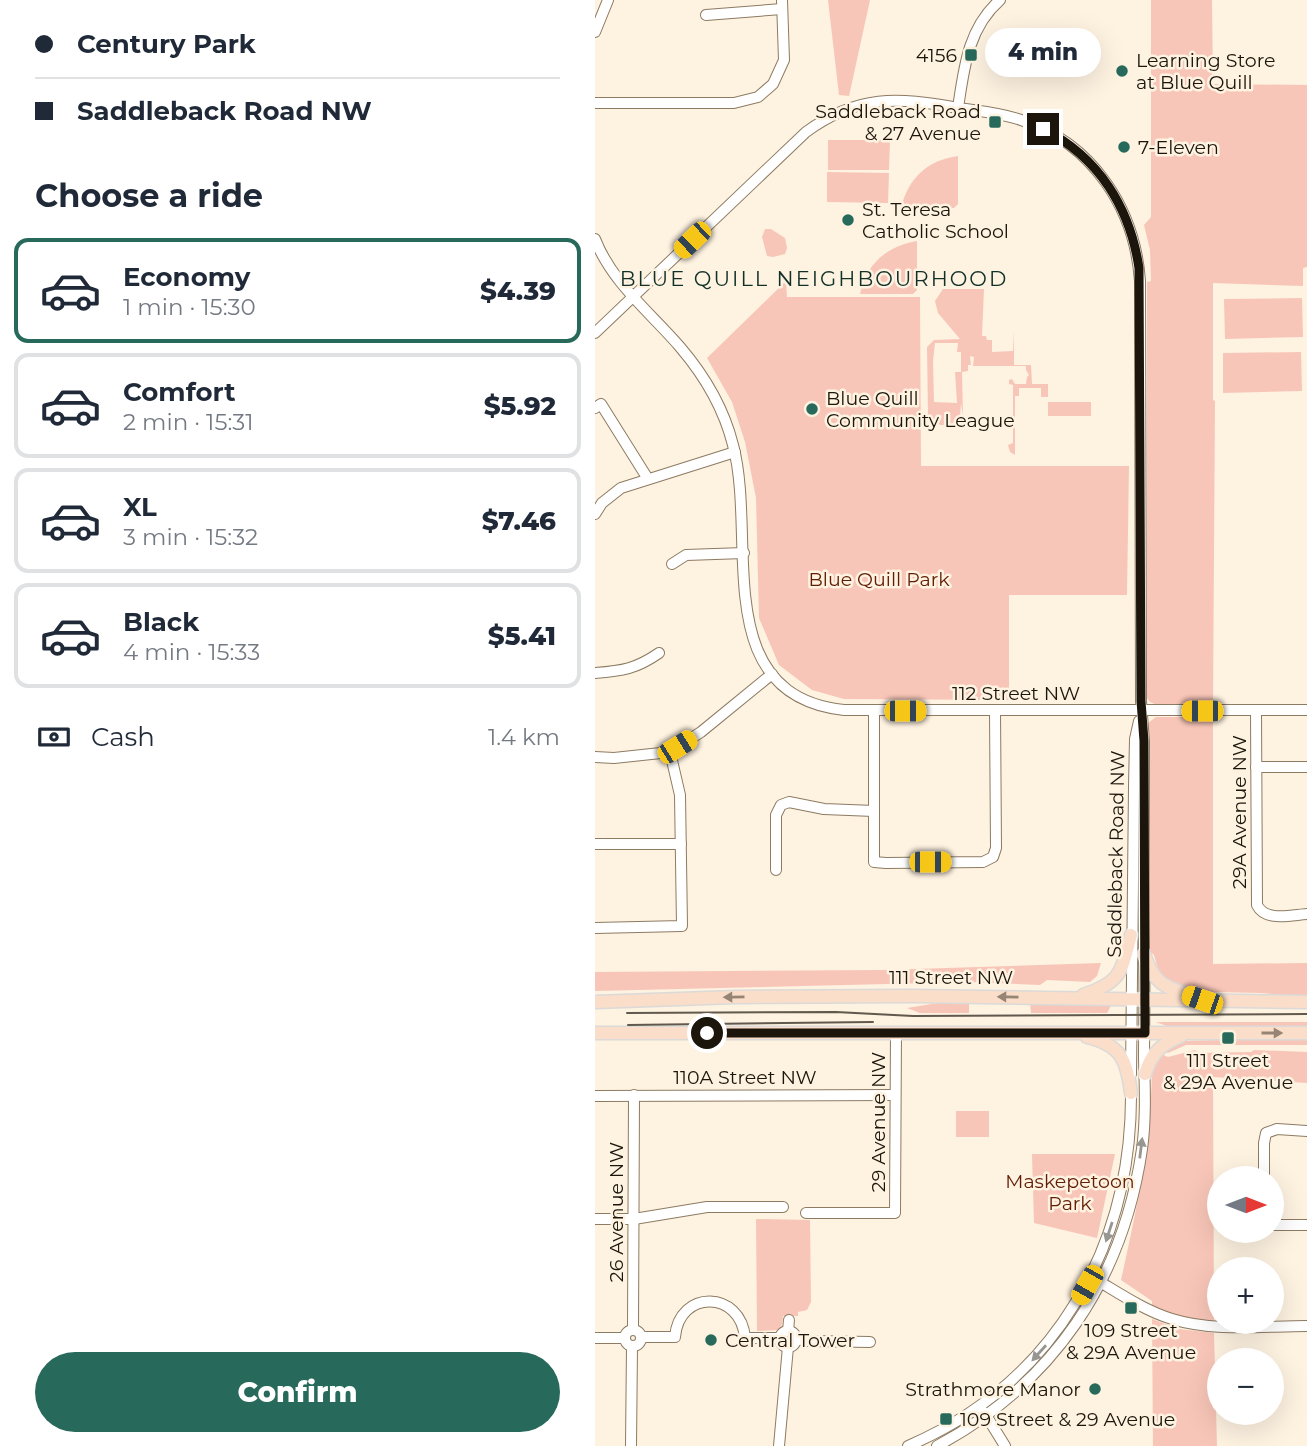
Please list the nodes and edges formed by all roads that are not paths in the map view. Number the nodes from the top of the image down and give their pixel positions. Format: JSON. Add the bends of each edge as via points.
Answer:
{"nodes":[{"id":1,"x":608,"y":0,"type":"edge"},
{"id":2,"x":1000,"y":0,"type":"edge"},
{"id":3,"x":782,"y":5,"type":"edge"},
{"id":4,"x":599,"y":10,"type":"edge"},
{"id":5,"x":706,"y":15,"type":"dead end"},
{"id":6,"x":595,"y":32,"type":"edge"},
{"id":7,"x":595,"y":103,"type":"edge"},
{"id":8,"x":958,"y":108,"type":"junction"},
{"id":9,"x":595,"y":239,"type":"edge"},
{"id":10,"x":633,"y":296,"type":"junction"},
{"id":11,"x":595,"y":332,"type":"edge"},
{"id":12,"x":598,"y":406,"type":"edge"},
{"id":13,"x":735,"y":452,"type":"junction"},
{"id":14,"x":648,"y":479,"type":"junction"},
{"id":15,"x":595,"y":514,"type":"edge"},
{"id":16,"x":744,"y":553,"type":"junction"},
{"id":17,"x":672,"y":564,"type":"dead end"},
{"id":18,"x":659,"y":653,"type":"dead end"},
{"id":19,"x":595,"y":673,"type":"edge"},
{"id":20,"x":772,"y":674,"type":"junction"},
{"id":21,"x":1307,"y":710,"type":"edge"},
{"id":22,"x":874,"y":711,"type":"junction"},
{"id":23,"x":995,"y":711,"type":"junction"},
{"id":24,"x":1141,"y":711,"type":"junction"},
{"id":25,"x":1256,"y":711,"type":"junction"},
{"id":26,"x":670,"y":752,"type":"junction"},
{"id":27,"x":595,"y":757,"type":"edge"},
{"id":28,"x":1257,"y":768,"type":"junction"},
{"id":29,"x":1307,"y":768,"type":"edge"},
{"id":30,"x":874,"y":811,"type":"junction"},
{"id":31,"x":595,"y":844,"type":"edge"},
{"id":32,"x":681,"y":844,"type":"junction"},
{"id":33,"x":776,"y":870,"type":"dead end"},
{"id":34,"x":1307,"y":914,"type":"edge"},
{"id":35,"x":595,"y":928,"type":"edge"},
{"id":36,"x":1131,"y":935,"type":"junction"},
{"id":37,"x":1144,"y":954,"type":"junction"},
{"id":38,"x":1076,"y":998,"type":"junction"},
{"id":39,"x":1131,"y":999,"type":"junction"},
{"id":40,"x":1145,"y":999,"type":"junction"},
{"id":41,"x":1202,"y":1000,"type":"junction"},
{"id":42,"x":595,"y":1002,"type":"edge"},
{"id":43,"x":1307,"y":1002,"type":"edge"},
{"id":44,"x":896,"y":1032,"type":"junction"},
{"id":45,"x":1307,"y":1032,"type":"edge"},
{"id":46,"x":595,"y":1033,"type":"edge"},
{"id":47,"x":1070,"y":1033,"type":"junction"},
{"id":48,"x":1131,"y":1033,"type":"junction"},
{"id":49,"x":1145,"y":1033,"type":"junction"},
{"id":50,"x":1187,"y":1033,"type":"junction"},
{"id":51,"x":1145,"y":1074,"type":"junction"},
{"id":52,"x":1131,"y":1093,"type":"junction"},
{"id":53,"x":634,"y":1095,"type":"junction"},
{"id":54,"x":895,"y":1095,"type":"junction"},
{"id":55,"x":595,"y":1096,"type":"edge"},
{"id":56,"x":1307,"y":1132,"type":"edge"},
{"id":57,"x":1264,"y":1166,"type":"edge"},
{"id":58,"x":783,"y":1207,"type":"dead end"},
{"id":59,"x":807,"y":1213,"type":"dead end"},
{"id":60,"x":595,"y":1219,"type":"edge"},
{"id":61,"x":634,"y":1219,"type":"junction"},
{"id":62,"x":1285,"y":1225,"type":"edge"},
{"id":63,"x":1307,"y":1225,"type":"edge"},
{"id":64,"x":1096,"y":1280,"type":"junction"},
{"id":65,"x":1307,"y":1326,"type":"edge"},
{"id":66,"x":633,"y":1329,"type":"junction"},
{"id":67,"x":788,"y":1335,"type":"junction"},
{"id":68,"x":642,"y":1337,"type":"junction"},
{"id":69,"x":595,"y":1338,"type":"edge"},
{"id":70,"x":628,"y":1342,"type":"junction"},
{"id":71,"x":870,"y":1342,"type":"dead end"},
{"id":72,"x":980,"y":1406,"type":"junction"},
{"id":73,"x":986,"y":1416,"type":"junction"},
{"id":74,"x":631,"y":1446,"type":"edge"},
{"id":75,"x":779,"y":1446,"type":"edge"},
{"id":76,"x":908,"y":1446,"type":"edge"},
{"id":77,"x":937,"y":1446,"type":"edge"},
{"id":78,"x":1005,"y":1446,"type":"edge"}],
"edges":[{"from":1,"to":4,"type":"street"},
{"from":2,"to":8,"type":"street","via":[[977,27],[969,47]]},
{"from":3,"to":5,"type":"street"},
{"from":3,"to":7,"type":"street","via":[[785,55],[777,78],[762,94],[740,103]]},
{"from":4,"to":6,"type":"street"},
{"from":8,"to":10,"type":"street","name":"Saddleback Road NW","via":[[884,99],[850,107],[817,124]]},
{"from":8,"to":24,"type":"street","name":"Saddleback Road NW","via":[[1022,120],[1065,141],[1098,171],[1131,228],[1140,281]]},
{"from":9,"to":10,"type":"street","via":[[610,268]]},
{"from":10,"to":11,"type":"street","name":"Saddleback Road NW"},
{"from":10,"to":13,"type":"street","via":[[702,376]]},
{"from":12,"to":14,"type":"street"},
{"from":13,"to":14,"type":"street"},
{"from":13,"to":16,"type":"street"},
{"from":14,"to":15,"type":"street","via":[[621,488]]},
{"from":16,"to":17,"type":"street","via":[[686,555]]},
{"from":16,"to":20,"type":"street","via":[[748,623],[756,650]]},
{"from":18,"to":19,"type":"street","via":[[626,671]]},
{"from":20,"to":22,"type":"street","name":"112 Street NW","via":[[790,691],[816,705]]},
{"from":20,"to":26,"type":"street"},
{"from":21,"to":25,"type":"street","name":"112 Street NW"},
{"from":22,"to":23,"type":"street","name":"112 Street NW"},
{"from":22,"to":30,"type":"street"},
{"from":23,"to":24,"type":"street","name":"112 Street NW"},
{"from":23,"to":30,"type":"street","via":[[993,857],[983,862],[874,862]]},
{"from":24,"to":25,"type":"street","name":"112 Street NW"},
{"from":24,"to":36,"type":"street","name":"Saddleback Road NW","via":[[1135,739]]},
{"from":24,"to":37,"type":"street","name":"Saddleback Road NW"},
{"from":25,"to":28,"type":"street","name":"29A Avenue NW"},
{"from":26,"to":27,"type":"street"},
{"from":26,"to":32,"type":"street","via":[[680,795]]},
{"from":28,"to":29,"type":"street"},
{"from":28,"to":34,"type":"street","name":"29A Avenue NW","via":[[1256,900],[1261,912],[1269,915]]},
{"from":30,"to":33,"type":"street","via":[[781,805],[776,815]]},
{"from":31,"to":32,"type":"street"},
{"from":32,"to":35,"type":"street","via":[[682,926]]},
{"from":36,"to":38,"type":"main road","via":[[1119,975],[1105,987]]},
{"from":36,"to":39,"type":"street","name":"Saddleback Road NW"},
{"from":37,"to":40,"type":"street","name":"Saddleback Road NW"},
{"from":37,"to":41,"type":"main road","via":[[1155,978],[1165,987]]},
{"from":38,"to":39,"type":"main road","name":"111 Street NW"},
{"from":38,"to":42,"type":"main road","name":"111 Street NW","one_way":true,"via":[[748,996]]},
{"from":39,"to":40,"type":"main road","name":"111 Street NW"},
{"from":39,"to":48,"type":"street"},
{"from":40,"to":41,"type":"main road","name":"111 Street NW"},
{"from":40,"to":49,"type":"street"},
{"from":41,"to":43,"type":"main road","name":"111 Street NW"},
{"from":44,"to":46,"type":"main road"},
{"from":44,"to":47,"type":"main road"},
{"from":44,"to":54,"type":"street","name":"29 Avenue NW"},
{"from":50,"to":45,"type":"main road","one_way":true},
{"from":47,"to":48,"type":"main road"},
{"from":47,"to":52,"type":"main road","via":[[1105,1042],[1116,1050],[1127,1067]]},
{"from":48,"to":49,"type":"main road"},
{"from":48,"to":52,"type":"street"},
{"from":49,"to":50,"type":"main road"},
{"from":49,"to":51,"type":"street"},
{"from":50,"to":51,"type":"main road","via":[[1156,1051]]},
{"from":64,"to":51,"type":"street","one_way":true,"via":[[1122,1230],[1138,1170]]},
{"from":52,"to":64,"type":"street","one_way":true,"via":[[1122,1189]]},
{"from":53,"to":54,"type":"street","name":"110A Street NW"},
{"from":53,"to":55,"type":"street","name":"110A Street NW"},
{"from":53,"to":61,"type":"street","name":"26 Avenue NW"},
{"from":54,"to":59,"type":"street","name":"29 Avenue NW","via":[[895,1213]]},
{"from":56,"to":57,"type":"street","via":[[1277,1129],[1266,1133]]},
{"from":58,"to":61,"type":"street","via":[[707,1207]]},
{"from":60,"to":61,"type":"street"},
{"from":61,"to":66,"type":"street","name":"26 Avenue NW"},
{"from":62,"to":63,"type":"street"},
{"from":64,"to":65,"type":"street","via":[[1148,1309],[1181,1321],[1212,1326]]},
{"from":64,"to":72,"type":"street","one_way":true,"via":[[1041,1351]]},
{"from":64,"to":73,"type":"street","via":[[1078,1320],[1055,1352],[1022,1388]]},
{"from":66,"to":68,"type":"street"},
{"from":66,"to":70,"type":"street","via":[[626,1333]]},
{"from":67,"to":68,"type":"street","via":[[745,1338],[736,1312],[707,1301],[683,1314],[675,1337]]},
{"from":67,"to":71,"type":"street","via":[[809,1341]]},
{"from":67,"to":75,"type":"street"},
{"from":68,"to":70,"type":"street","via":[[639,1343]]},
{"from":69,"to":70,"type":"street"},
{"from":70,"to":74,"type":"street"},
{"from":72,"to":73,"type":"street"},
{"from":72,"to":76,"type":"street"},
{"from":73,"to":77,"type":"street"},
{"from":73,"to":78,"type":"street"}]}
